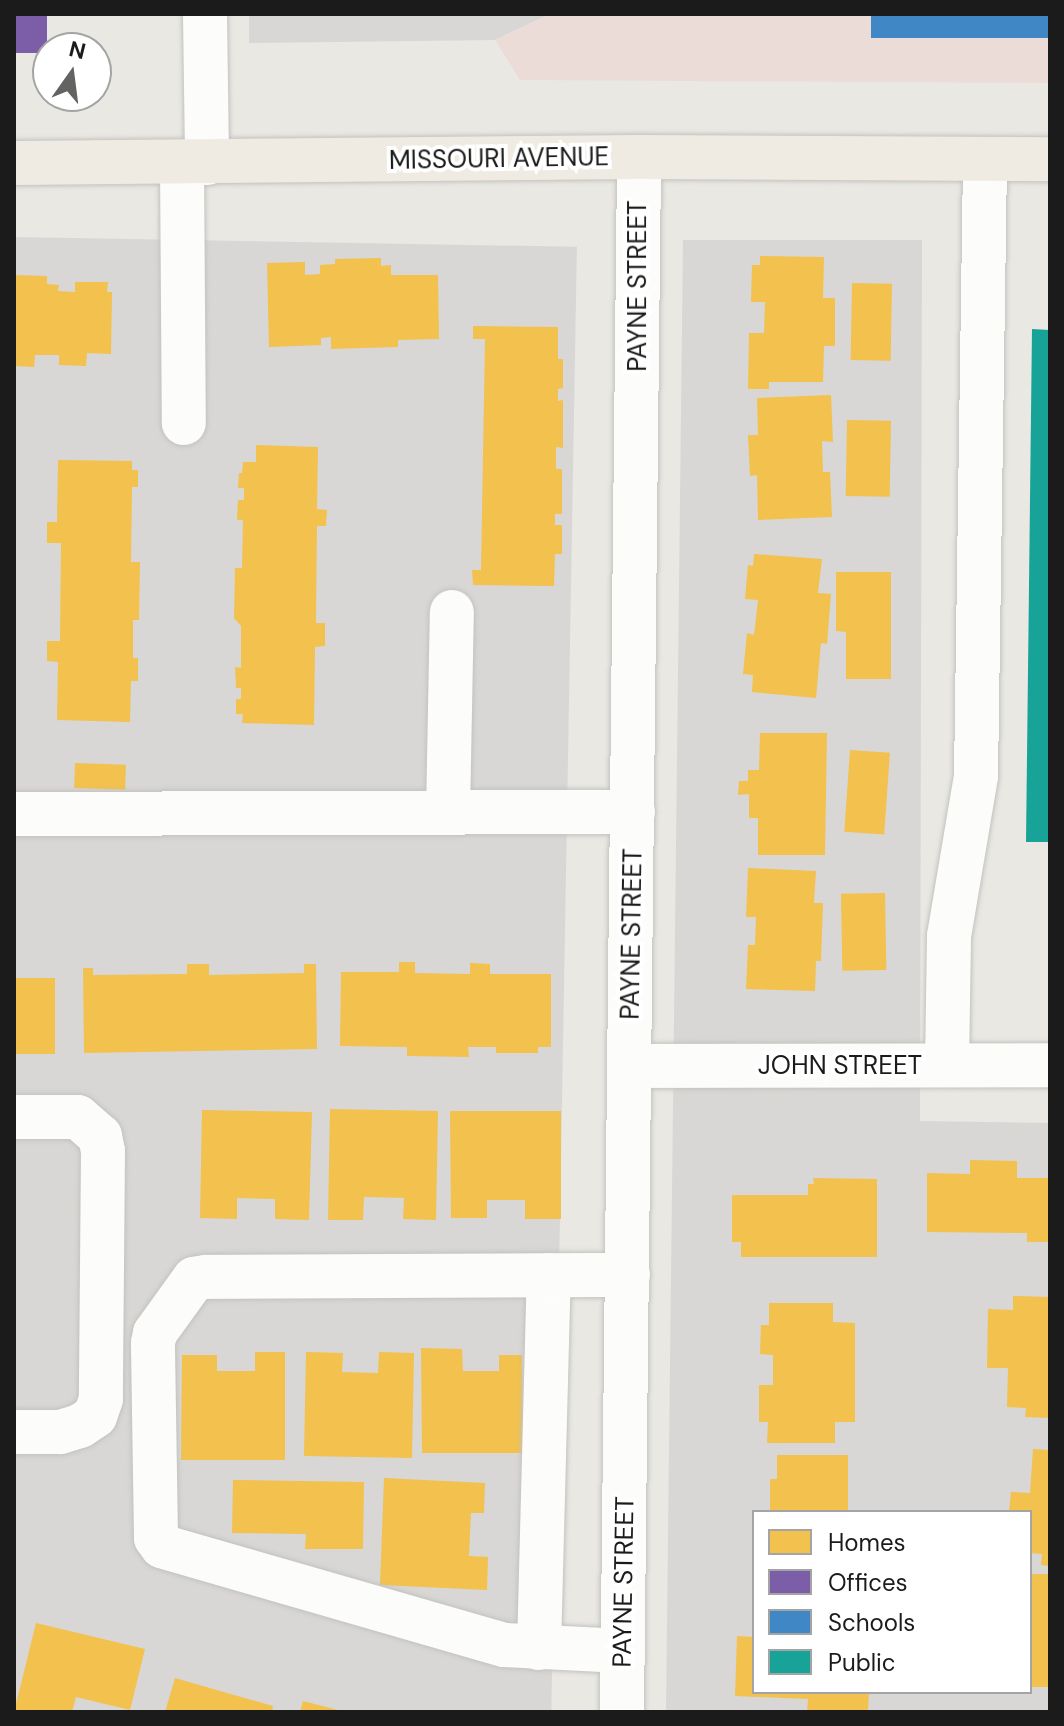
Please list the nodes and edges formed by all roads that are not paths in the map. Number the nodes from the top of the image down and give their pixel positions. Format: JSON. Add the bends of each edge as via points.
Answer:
{"nodes":[{"id":1,"x":205,"y":14,"type":"edge"},
{"id":2,"x":639,"y":157,"type":"junction"},
{"id":3,"x":985,"y":159,"type":"junction"},
{"id":4,"x":1050,"y":159,"type":"edge"},
{"id":5,"x":14,"y":163,"type":"edge"},
{"id":6,"x":194,"y":163,"type":"junction"},
{"id":7,"x":184,"y":423,"type":"dead end"},
{"id":8,"x":452,"y":612,"type":"dead end"},
{"id":9,"x":633,"y":812,"type":"junction"},
{"id":10,"x":448,"y":813,"type":"junction"},
{"id":11,"x":14,"y":814,"type":"edge"},
{"id":12,"x":947,"y":1065,"type":"junction"},
{"id":13,"x":1050,"y":1065,"type":"edge"},
{"id":14,"x":630,"y":1066,"type":"junction"},
{"id":15,"x":14,"y":1117,"type":"edge"},
{"id":16,"x":549,"y":1275,"type":"junction"},
{"id":17,"x":628,"y":1275,"type":"junction"},
{"id":18,"x":14,"y":1432,"type":"edge"},
{"id":19,"x":539,"y":1648,"type":"junction"},
{"id":20,"x":623,"y":1651,"type":"junction"},
{"id":21,"x":622,"y":1712,"type":"edge"}],
"edges":[{"from":1,"to":6,"type":"street"},
{"from":2,"to":3,"type":"main road","name":"MISSOURI AVENUE"},
{"from":2,"to":6,"type":"main road","name":"MISSOURI AVENUE"},
{"from":2,"to":9,"type":"street","name":"PAYNE STREET"},
{"from":3,"to":4,"type":"main road","name":"MISSOURI AVENUE"},
{"from":3,"to":12,"type":"street","via":[[976,776],[949,936]]},
{"from":5,"to":6,"type":"main road","name":"MISSOURI AVENUE"},
{"from":6,"to":7,"type":"street"},
{"from":8,"to":10,"type":"street"},
{"from":9,"to":10,"type":"street"},
{"from":9,"to":14,"type":"street","name":"PAYNE STREET"},
{"from":10,"to":11,"type":"street"},
{"from":12,"to":13,"type":"street","name":"JOHN STREET"},
{"from":12,"to":14,"type":"street","name":"JOHN STREET"},
{"from":14,"to":17,"type":"street","name":"PAYNE STREET"},
{"from":15,"to":18,"type":"street","via":[[78,1117],[100,1136],[103,1151],[101,1399],[95,1416],[80,1426],[60,1432]]},
{"from":16,"to":17,"type":"street"},
{"from":16,"to":19,"type":"street"},
{"from":16,"to":19,"type":"street","via":[[205,1277],[194,1279],[153,1343],[156,1538],[162,1546],[504,1645]]},
{"from":17,"to":20,"type":"street","name":"PAYNE STREET"},
{"from":19,"to":20,"type":"street"},
{"from":20,"to":21,"type":"street","name":"PAYNE STREET"}]}
